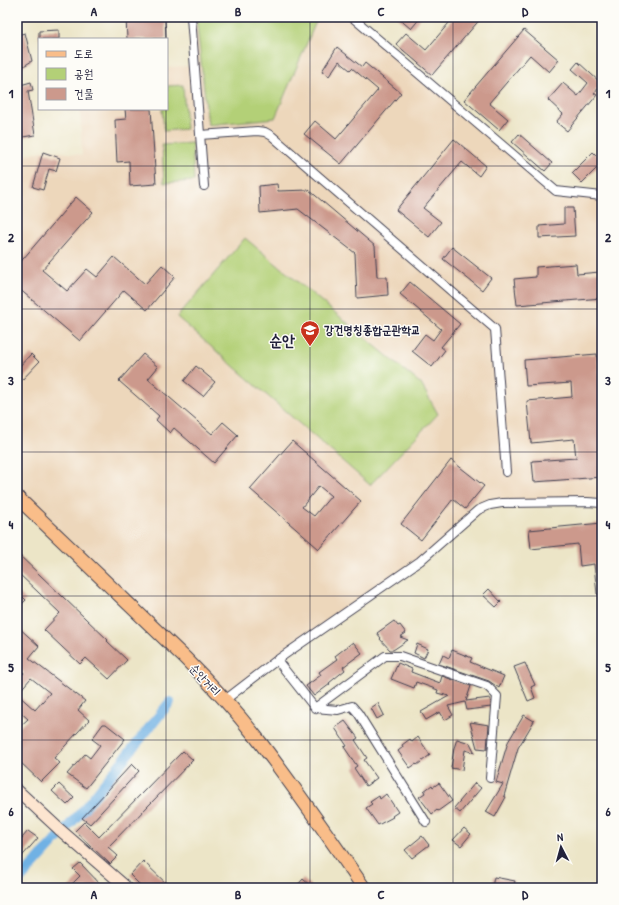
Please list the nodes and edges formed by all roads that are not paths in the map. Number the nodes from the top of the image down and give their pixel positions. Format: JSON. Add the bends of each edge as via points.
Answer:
{"nodes":[{"id":1,"x":192,"y":17,"type":"edge"},
{"id":2,"x":352,"y":17,"type":"edge"},
{"id":3,"x":200,"y":135,"type":"junction"},
{"id":4,"x":204,"y":186,"type":"dead end"},
{"id":5,"x":602,"y":196,"type":"edge"},
{"id":6,"x":506,"y":472,"type":"dead end"},
{"id":7,"x":17,"y":497,"type":"edge"},
{"id":8,"x":602,"y":504,"type":"edge"},
{"id":9,"x":277,"y":660,"type":"junction"},
{"id":10,"x":225,"y":700,"type":"junction"},
{"id":11,"x":315,"y":708,"type":"junction"},
{"id":12,"x":490,"y":778,"type":"dead end"},
{"id":13,"x":17,"y":790,"type":"edge"},
{"id":14,"x":426,"y":822,"type":"dead end"},
{"id":15,"x":127,"y":888,"type":"edge"},
{"id":16,"x":364,"y":888,"type":"edge"}],
"edges":[{"from":1,"to":3,"type":"street"},
{"from":2,"to":5,"type":"street","via":[[556,191]]},
{"from":3,"to":4,"type":"street"},
{"from":3,"to":6,"type":"street","via":[[257,131],[272,136],[495,329]]},
{"from":7,"to":10,"type":"main road","name":"순안거리","via":[[185,658]]},
{"from":8,"to":9,"type":"street","via":[[502,502],[478,510],[420,561]]},
{"from":9,"to":10,"type":"street"},
{"from":9,"to":11,"type":"street"},
{"from":10,"to":16,"type":"main road","name":"순안거리","via":[[256,737]]},
{"from":11,"to":12,"type":"street","via":[[385,656],[400,656],[487,686],[497,696]]},
{"from":11,"to":14,"type":"street","via":[[338,710],[352,706]]},
{"from":13,"to":15,"type":"street"}]}
